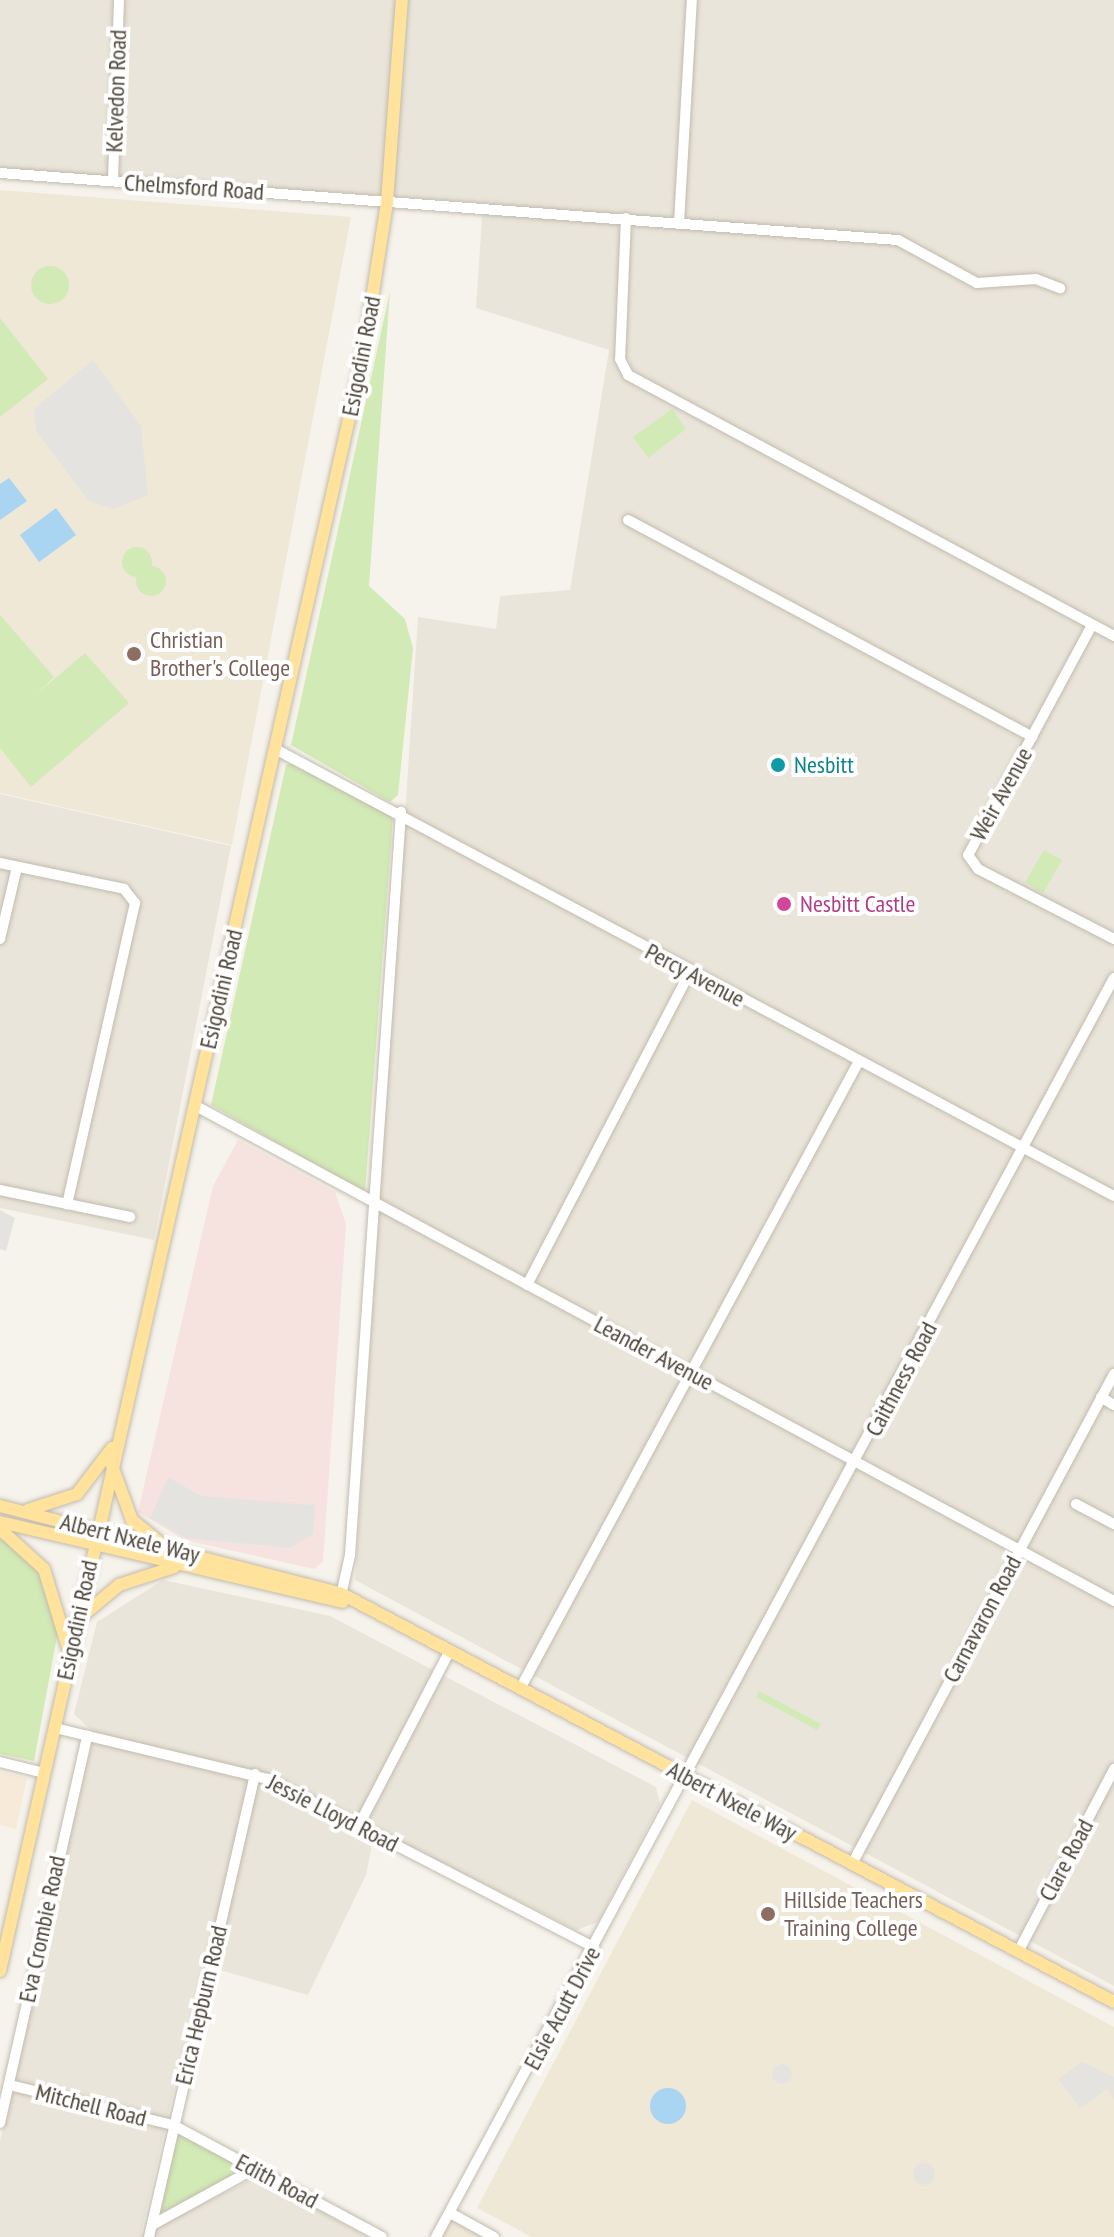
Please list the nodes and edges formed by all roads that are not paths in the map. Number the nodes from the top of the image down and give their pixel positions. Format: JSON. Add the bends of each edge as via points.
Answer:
{"nodes":[{"id":1,"x":119,"y":0,"type":"edge"},
{"id":2,"x":402,"y":0,"type":"edge"},
{"id":3,"x":692,"y":0,"type":"edge"},
{"id":4,"x":0,"y":173,"type":"edge"},
{"id":5,"x":113,"y":181,"type":"junction"},
{"id":6,"x":387,"y":202,"type":"junction"},
{"id":7,"x":626,"y":218,"type":"junction"},
{"id":8,"x":679,"y":223,"type":"junction"},
{"id":9,"x":1060,"y":288,"type":"dead end"},
{"id":10,"x":628,"y":520,"type":"dead end"},
{"id":11,"x":1092,"y":625,"type":"junction"},
{"id":12,"x":1114,"y":636,"type":"edge"},
{"id":13,"x":1032,"y":737,"type":"junction"},
{"id":14,"x":277,"y":750,"type":"junction"},
{"id":15,"x":401,"y":812,"type":"junction"},
{"id":16,"x":0,"y":863,"type":"edge"},
{"id":17,"x":17,"y":867,"type":"junction"},
{"id":18,"x":0,"y":939,"type":"edge"},
{"id":19,"x":1114,"y":939,"type":"edge"},
{"id":20,"x":690,"y":972,"type":"junction"},
{"id":21,"x":1114,"y":978,"type":"edge"},
{"id":22,"x":858,"y":1063,"type":"junction"},
{"id":23,"x":194,"y":1105,"type":"junction"},
{"id":24,"x":1024,"y":1149,"type":"junction"},
{"id":25,"x":0,"y":1190,"type":"edge"},
{"id":26,"x":1114,"y":1196,"type":"edge"},
{"id":27,"x":67,"y":1204,"type":"junction"},
{"id":28,"x":373,"y":1204,"type":"junction"},
{"id":29,"x":130,"y":1217,"type":"dead end"},
{"id":30,"x":527,"y":1285,"type":"junction"},
{"id":31,"x":690,"y":1373,"type":"junction"},
{"id":32,"x":1114,"y":1374,"type":"edge"},
{"id":33,"x":1101,"y":1397,"type":"junction"},
{"id":34,"x":1114,"y":1405,"type":"edge"},
{"id":35,"x":115,"y":1444,"type":"junction"},
{"id":36,"x":856,"y":1462,"type":"junction"},
{"id":37,"x":111,"y":1463,"type":"junction"},
{"id":38,"x":1076,"y":1504,"type":"dead end"},
{"id":39,"x":0,"y":1506,"type":"edge"},
{"id":40,"x":21,"y":1511,"type":"junction"},
{"id":41,"x":0,"y":1522,"type":"edge"},
{"id":42,"x":1114,"y":1524,"type":"edge"},
{"id":43,"x":0,"y":1529,"type":"edge"},
{"id":44,"x":96,"y":1529,"type":"junction"},
{"id":45,"x":92,"y":1546,"type":"junction"},
{"id":46,"x":166,"y":1548,"type":"junction"},
{"id":47,"x":1020,"y":1549,"type":"junction"},
{"id":48,"x":182,"y":1566,"type":"junction"},
{"id":49,"x":343,"y":1599,"type":"junction"},
{"id":50,"x":1114,"y":1601,"type":"edge"},
{"id":51,"x":76,"y":1621,"type":"junction"},
{"id":52,"x":450,"y":1650,"type":"junction"},
{"id":53,"x":69,"y":1655,"type":"junction"},
{"id":54,"x":521,"y":1687,"type":"junction"},
{"id":55,"x":55,"y":1728,"type":"junction"},
{"id":56,"x":87,"y":1736,"type":"junction"},
{"id":57,"x":0,"y":1762,"type":"edge"},
{"id":58,"x":1114,"y":1769,"type":"edge"},
{"id":59,"x":44,"y":1773,"type":"junction"},
{"id":60,"x":255,"y":1774,"type":"junction"},
{"id":61,"x":686,"y":1778,"type":"junction"},
{"id":62,"x":359,"y":1825,"type":"junction"},
{"id":63,"x":852,"y":1864,"type":"junction"},
{"id":64,"x":594,"y":1947,"type":"junction"},
{"id":65,"x":1018,"y":1952,"type":"junction"},
{"id":66,"x":1,"y":1965,"type":"edge"},
{"id":67,"x":1114,"y":2002,"type":"edge"},
{"id":68,"x":10,"y":2085,"type":"junction"},
{"id":69,"x":0,"y":2123,"type":"edge"},
{"id":70,"x":173,"y":2125,"type":"junction"},
{"id":71,"x":254,"y":2169,"type":"junction"},
{"id":72,"x":452,"y":2214,"type":"junction"},
{"id":73,"x":152,"y":2225,"type":"junction"},
{"id":74,"x":149,"y":2237,"type":"edge"},
{"id":75,"x":382,"y":2237,"type":"edge"},
{"id":76,"x":436,"y":2237,"type":"edge"},
{"id":77,"x":494,"y":2237,"type":"edge"}],
"edges":[{"from":1,"to":5,"type":"street","name":"Kelvedon Road"},
{"from":2,"to":6,"type":"main road","name":"Esigodini Road"},
{"from":3,"to":8,"type":"street"},
{"from":4,"to":5,"type":"street","name":"Chelmsford Road"},
{"from":5,"to":6,"type":"street","name":"Chelmsford Road"},
{"from":6,"to":7,"type":"street","name":"Chelmsford Road"},
{"from":6,"to":14,"type":"main road","name":"Esigodini Road","via":[[363,356]]},
{"from":7,"to":8,"type":"street","name":"Chelmsford Road"},
{"from":7,"to":11,"type":"street","via":[[620,359],[628,375]]},
{"from":8,"to":9,"type":"street","name":"Chelmsford Road","via":[[898,240],[977,283],[1036,279]]},
{"from":10,"to":13,"type":"street"},
{"from":11,"to":12,"type":"street"},
{"from":11,"to":13,"type":"street","name":"Weir Avenue"},
{"from":13,"to":19,"type":"street","name":"Weir Avenue","via":[[970,862]]},
{"from":14,"to":15,"type":"street","name":"Percy Avenue"},
{"from":14,"to":23,"type":"main road","name":"Esigodini Road"},
{"from":15,"to":20,"type":"street","name":"Percy Avenue"},
{"from":15,"to":28,"type":"street"},
{"from":16,"to":17,"type":"street"},
{"from":17,"to":18,"type":"street"},
{"from":17,"to":27,"type":"street","via":[[124,889],[135,903]]},
{"from":20,"to":22,"type":"street","name":"Percy Avenue"},
{"from":20,"to":30,"type":"street"},
{"from":21,"to":24,"type":"street","name":"Caithness Road"},
{"from":22,"to":24,"type":"street","name":"Percy Avenue"},
{"from":22,"to":31,"type":"street"},
{"from":23,"to":28,"type":"street","name":"Leander Avenue"},
{"from":23,"to":35,"type":"main road","name":"Esigodini Road"},
{"from":24,"to":26,"type":"street","name":"Percy Avenue"},
{"from":24,"to":36,"type":"street","name":"Caithness Road"},
{"from":25,"to":27,"type":"street"},
{"from":27,"to":29,"type":"street"},
{"from":28,"to":30,"type":"street","name":"Leander Avenue"},
{"from":28,"to":49,"type":"street"},
{"from":30,"to":31,"type":"street","name":"Leander Avenue"},
{"from":31,"to":36,"type":"street","name":"Leander Avenue"},
{"from":31,"to":54,"type":"street"},
{"from":32,"to":33,"type":"street","name":"Carnavaron Road"},
{"from":33,"to":34,"type":"street"},
{"from":33,"to":47,"type":"street","name":"Carnavaron Road"},
{"from":35,"to":37,"type":"main road","name":"Esigodini Road"},
{"from":35,"to":40,"type":"main road","via":[[77,1494]]},
{"from":36,"to":47,"type":"street","name":"Leander Avenue"},
{"from":36,"to":61,"type":"street","name":"Caithness Road"},
{"from":37,"to":44,"type":"main road","name":"Esigodini Road"},
{"from":37,"to":46,"type":"main road","via":[[132,1520]]},
{"from":38,"to":42,"type":"street"},
{"from":39,"to":40,"type":"main road","name":"Albert Nxele Way"},
{"from":40,"to":44,"type":"main road","name":"Albert Nxele Way"},
{"from":41,"to":45,"type":"main road","name":"Albert Nxele Way"},
{"from":43,"to":53,"type":"main road","via":[[33,1553],[52,1582]]},
{"from":44,"to":45,"type":"main road","name":"Esigodini Road"},
{"from":44,"to":46,"type":"main road","name":"Albert Nxele Way"},
{"from":45,"to":48,"type":"main road","name":"Albert Nxele Way"},
{"from":45,"to":51,"type":"main road","name":"Esigodini Road"},
{"from":46,"to":49,"type":"main road","name":"Albert Nxele Way"},
{"from":47,"to":50,"type":"street","name":"Leander Avenue"},
{"from":47,"to":63,"type":"street","name":"Carnavaron Road"},
{"from":48,"to":49,"type":"main road","name":"Albert Nxele Way"},
{"from":48,"to":51,"type":"main road","via":[[119,1585]]},
{"from":49,"to":52,"type":"main road","name":"Albert Nxele Way"},
{"from":51,"to":53,"type":"main road","name":"Esigodini Road"},
{"from":52,"to":54,"type":"main road","name":"Albert Nxele Way"},
{"from":52,"to":62,"type":"street"},
{"from":53,"to":55,"type":"main road","name":"Esigodini Road"},
{"from":54,"to":61,"type":"main road","name":"Albert Nxele Way"},
{"from":55,"to":56,"type":"street","name":"Jessie Lloyd Road"},
{"from":55,"to":59,"type":"main road","name":"Esigodini Road"},
{"from":56,"to":60,"type":"street","name":"Jessie Lloyd Road"},
{"from":56,"to":68,"type":"street","name":"Eva Crombie Road"},
{"from":57,"to":59,"type":"street"},
{"from":58,"to":65,"type":"street","name":"Clare Road"},
{"from":59,"to":66,"type":"main road","name":"Esigodini Road"},
{"from":60,"to":62,"type":"street","name":"Jessie Lloyd Road"},
{"from":60,"to":70,"type":"street","name":"Erica Hepburn Road"},
{"from":61,"to":63,"type":"main road","name":"Albert Nxele Way"},
{"from":61,"to":64,"type":"street","name":"Elsie Acutt Drive"},
{"from":62,"to":64,"type":"street","name":"Jessie Lloyd Road"},
{"from":63,"to":65,"type":"main road","name":"Albert Nxele Way"},
{"from":64,"to":72,"type":"street","name":"Elsie Acutt Drive"},
{"from":65,"to":67,"type":"main road","name":"Albert Nxele Way"},
{"from":68,"to":69,"type":"street","name":"Eva Crombie Road"},
{"from":68,"to":70,"type":"street","name":"Mitchell Road"},
{"from":70,"to":71,"type":"street","name":"Edith Road"},
{"from":70,"to":73,"type":"street","name":"Erica Hepburn Road"},
{"from":71,"to":73,"type":"street"},
{"from":71,"to":75,"type":"street","name":"Edith Road"},
{"from":72,"to":76,"type":"street","name":"Elsie Acutt Drive"},
{"from":72,"to":77,"type":"street"},
{"from":73,"to":74,"type":"street","name":"Erica Hepburn Road"}]}
